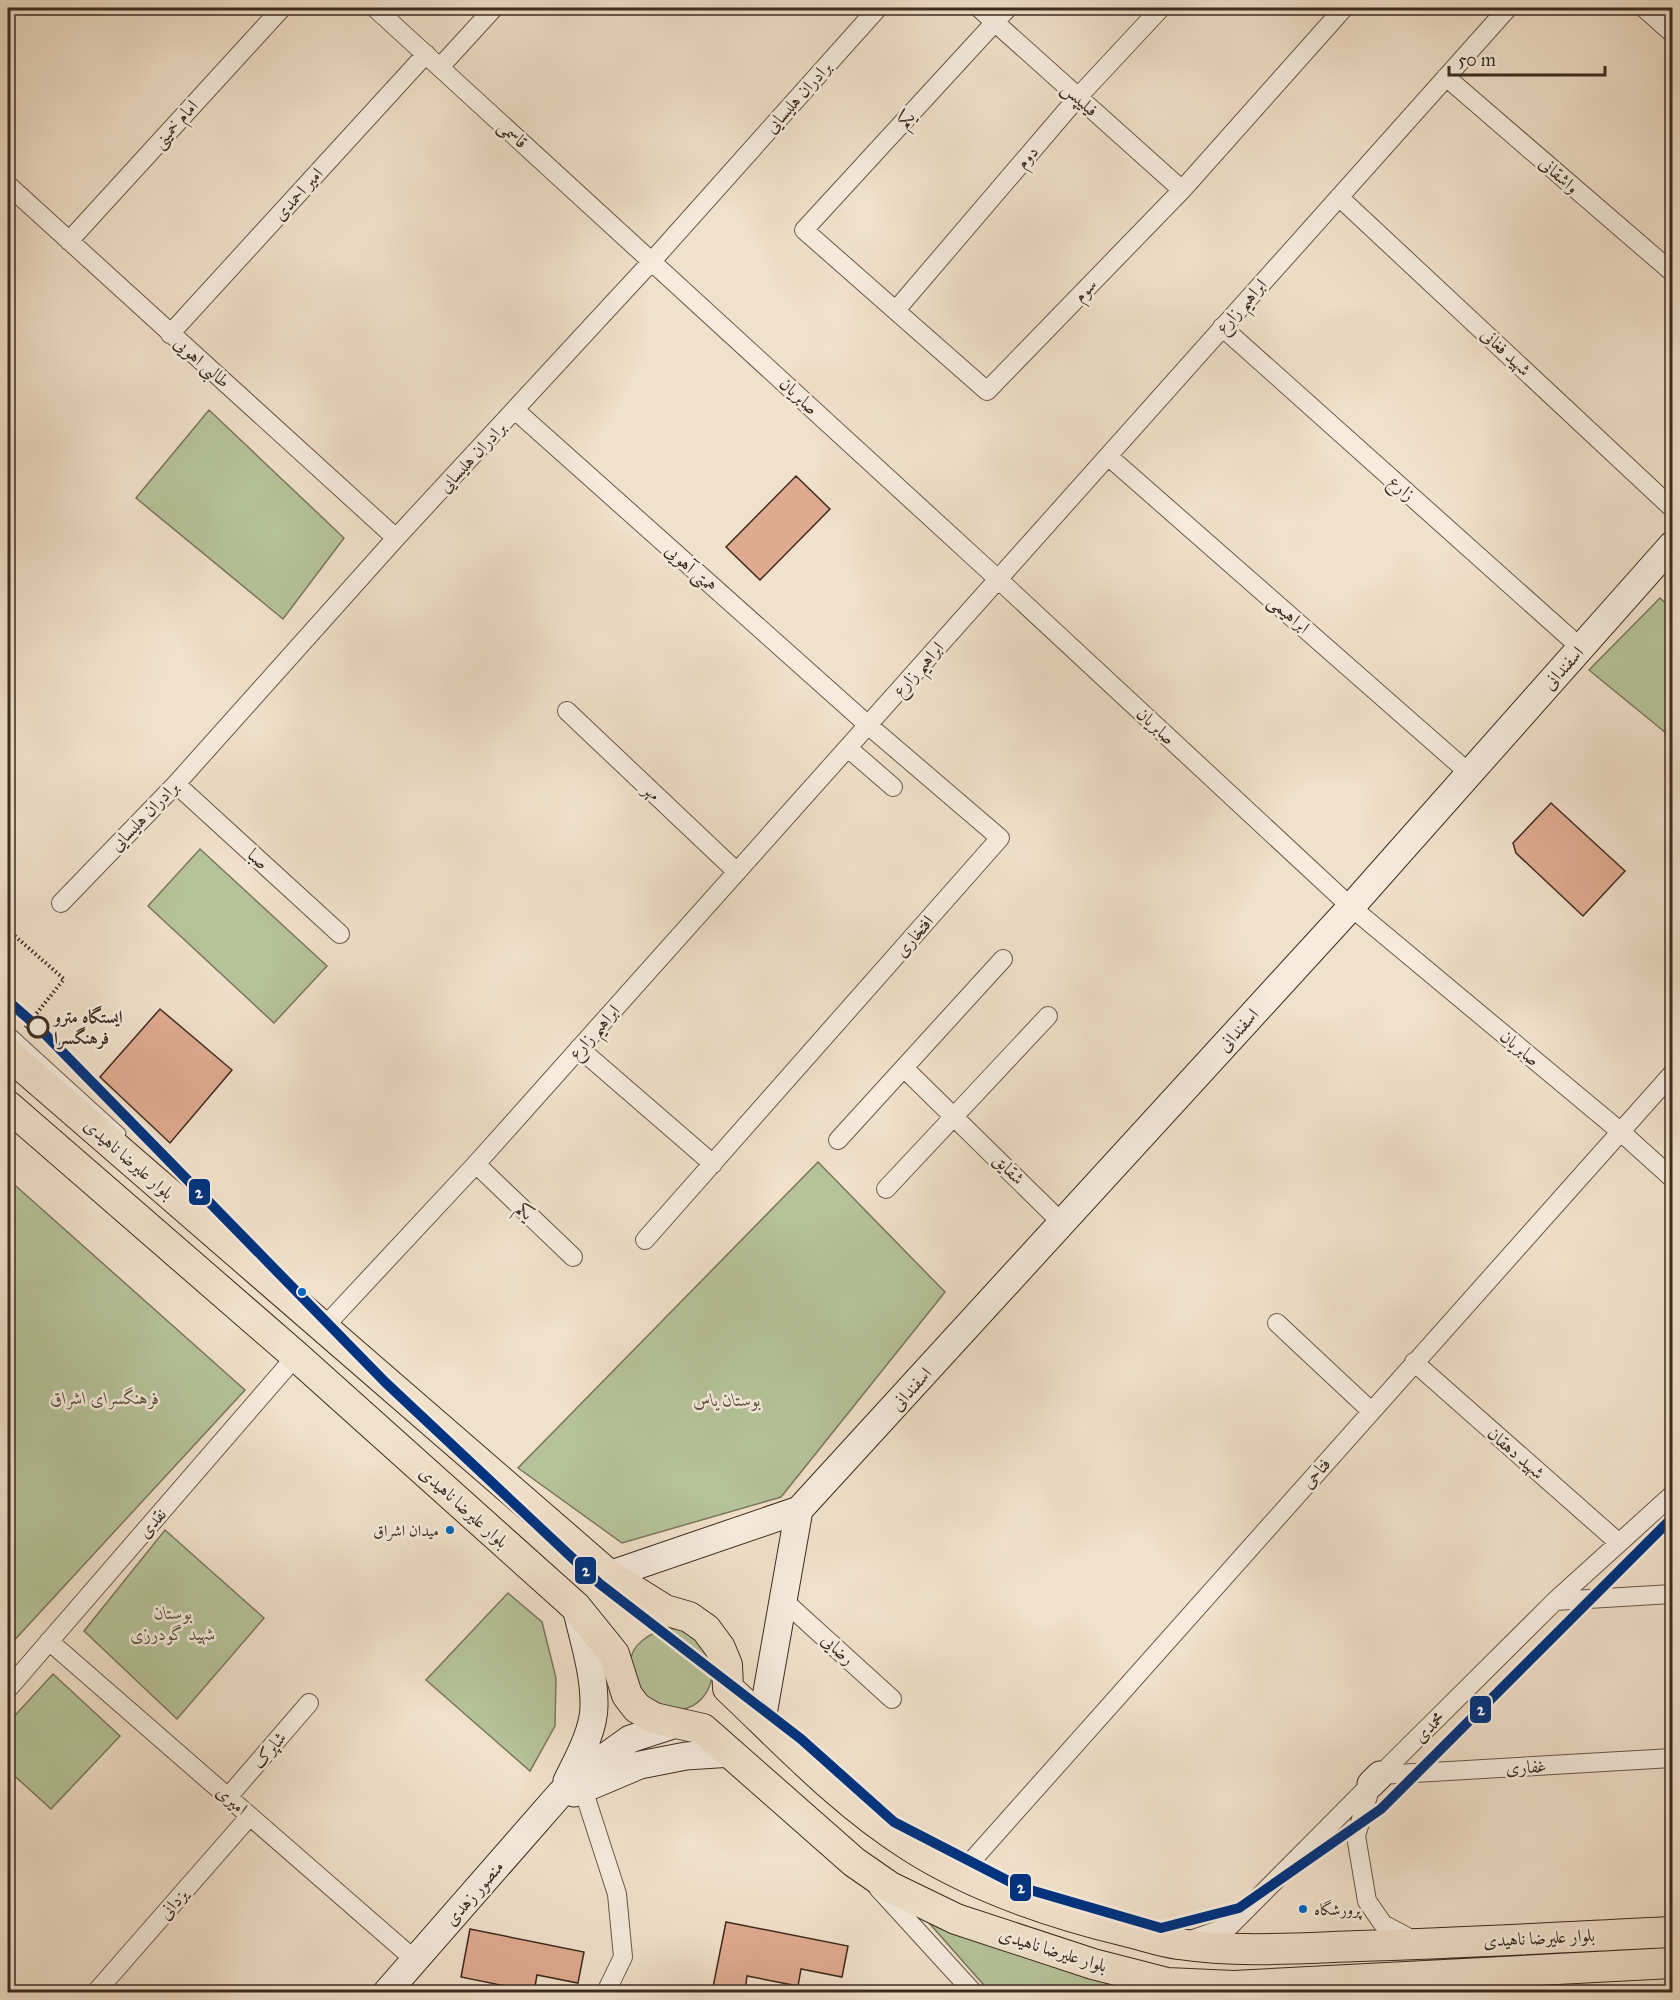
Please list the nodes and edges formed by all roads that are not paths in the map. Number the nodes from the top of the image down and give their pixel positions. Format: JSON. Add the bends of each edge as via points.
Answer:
{"nodes":[{"id":1,"x":282,"y":8,"type":"edge"},
{"id":2,"x":494,"y":8,"type":"edge"},
{"id":3,"x":878,"y":8,"type":"edge"},
{"id":4,"x":979,"y":8,"type":"edge"},
{"id":5,"x":1008,"y":8,"type":"edge"},
{"id":6,"x":1161,"y":8,"type":"edge"},
{"id":7,"x":1344,"y":8,"type":"edge"},
{"id":8,"x":1508,"y":8,"type":"edge"},
{"id":9,"x":1644,"y":8,"type":"edge"},
{"id":10,"x":385,"y":11,"type":"edge"},
{"id":11,"x":995,"y":23,"type":"junction"},
{"id":12,"x":1672,"y":33,"type":"edge"},
{"id":13,"x":426,"y":54,"type":"junction"},
{"id":14,"x":440,"y":67,"type":"junction"},
{"id":15,"x":1446,"y":77,"type":"junction"},
{"id":16,"x":1078,"y":97,"type":"junction"},
{"id":17,"x":8,"y":185,"type":"edge"},
{"id":18,"x":1182,"y":190,"type":"junction"},
{"id":19,"x":1339,"y":197,"type":"junction"},
{"id":20,"x":804,"y":230,"type":"joint"},
{"id":21,"x":69,"y":241,"type":"junction"},
{"id":22,"x":652,"y":261,"type":"junction"},
{"id":23,"x":1672,"y":272,"type":"edge"},
{"id":24,"x":896,"y":310,"type":"junction"},
{"id":25,"x":1222,"y":327,"type":"junction"},
{"id":26,"x":170,"y":334,"type":"junction"},
{"id":27,"x":515,"y":410,"type":"junction"},
{"id":28,"x":1108,"y":456,"type":"junction"},
{"id":29,"x":1672,"y":507,"type":"edge"},
{"id":30,"x":396,"y":538,"type":"junction"},
{"id":31,"x":1672,"y":545,"type":"edge"},
{"id":32,"x":999,"y":580,"type":"junction"},
{"id":33,"x":1581,"y":648,"type":"junction"},
{"id":34,"x":567,"y":711,"type":"dead end"},
{"id":35,"x":867,"y":725,"type":"junction"},
{"id":36,"x":848,"y":748,"type":"junction"},
{"id":37,"x":1469,"y":773,"type":"junction"},
{"id":38,"x":176,"y":784,"type":"junction"},
{"id":39,"x":892,"y":787,"type":"dead end"},
{"id":40,"x":737,"y":872,"type":"junction"},
{"id":41,"x":61,"y":903,"type":"dead end"},
{"id":42,"x":1351,"y":907,"type":"junction"},
{"id":43,"x":340,"y":934,"type":"dead end"},
{"id":44,"x":1003,"y":959,"type":"dead end"},
{"id":45,"x":1048,"y":1016,"type":"dead end"},
{"id":46,"x":8,"y":1030,"type":"edge"},
{"id":47,"x":13,"y":1046,"type":"edge"},
{"id":48,"x":579,"y":1048,"type":"junction"},
{"id":49,"x":904,"y":1068,"type":"junction"},
{"id":50,"x":1672,"y":1074,"type":"edge"},
{"id":51,"x":8,"y":1106,"type":"edge"},
{"id":52,"x":954,"y":1117,"type":"junction"},
{"id":53,"x":1621,"y":1132,"type":"junction"},
{"id":54,"x":838,"y":1140,"type":"dead end"},
{"id":55,"x":132,"y":1143,"type":"dead end"},
{"id":56,"x":476,"y":1164,"type":"junction"},
{"id":57,"x":712,"y":1164,"type":"junction"},
{"id":58,"x":152,"y":1165,"type":"dead end"},
{"id":59,"x":1672,"y":1178,"type":"edge"},
{"id":60,"x":886,"y":1189,"type":"dead end"},
{"id":61,"x":173,"y":1197,"type":"junction"},
{"id":62,"x":1062,"y":1223,"type":"junction"},
{"id":63,"x":645,"y":1240,"type":"dead end"},
{"id":64,"x":573,"y":1257,"type":"dead end"},
{"id":65,"x":1277,"y":1323,"type":"dead end"},
{"id":66,"x":324,"y":1327,"type":"junction"},
{"id":67,"x":350,"y":1350,"type":"junction"},
{"id":68,"x":296,"y":1356,"type":"junction"},
{"id":69,"x":1414,"y":1362,"type":"junction"},
{"id":70,"x":321,"y":1379,"type":"junction"},
{"id":71,"x":400,"y":1393,"type":"junction"},
{"id":72,"x":1371,"y":1410,"type":"junction"},
{"id":73,"x":363,"y":1416,"type":"junction"},
{"id":74,"x":1672,"y":1495,"type":"edge"},
{"id":75,"x":799,"y":1510,"type":"junction"},
{"id":76,"x":1619,"y":1544,"type":"junction"},
{"id":77,"x":609,"y":1575,"type":"junction"},
{"id":78,"x":1672,"y":1594,"type":"edge"},
{"id":79,"x":783,"y":1600,"type":"junction"},
{"id":80,"x":1555,"y":1601,"type":"junction"},
{"id":81,"x":576,"y":1607,"type":"junction"},
{"id":82,"x":49,"y":1641,"type":"junction"},
{"id":83,"x":8,"y":1689,"type":"edge"},
{"id":84,"x":892,"y":1699,"type":"dead end"},
{"id":85,"x":309,"y":1703,"type":"dead end"},
{"id":86,"x":762,"y":1720,"type":"junction"},
{"id":87,"x":679,"y":1723,"type":"junction"},
{"id":88,"x":732,"y":1753,"type":"junction"},
{"id":89,"x":1672,"y":1758,"type":"edge"},
{"id":90,"x":1376,"y":1780,"type":"junction"},
{"id":91,"x":566,"y":1795,"type":"junction"},
{"id":92,"x":228,"y":1797,"type":"junction"},
{"id":93,"x":250,"y":1816,"type":"junction"},
{"id":94,"x":854,"y":1862,"type":"junction"},
{"id":95,"x":969,"y":1877,"type":"junction"},
{"id":96,"x":1044,"y":1907,"type":"junction"},
{"id":97,"x":956,"y":1920,"type":"junction"},
{"id":98,"x":1672,"y":1932,"type":"edge"},
{"id":99,"x":1028,"y":1943,"type":"junction"},
{"id":100,"x":1178,"y":1944,"type":"junction"},
{"id":101,"x":1421,"y":1944,"type":"junction"},
{"id":102,"x":416,"y":1960,"type":"junction"},
{"id":103,"x":1672,"y":1963,"type":"edge"},
{"id":104,"x":1298,"y":1987,"type":"edge"},
{"id":105,"x":1169,"y":1988,"type":"edge"},
{"id":106,"x":96,"y":1992,"type":"edge"},
{"id":107,"x":387,"y":1992,"type":"edge"},
{"id":108,"x":606,"y":1992,"type":"edge"},
{"id":109,"x":974,"y":1992,"type":"edge"}],
"edges":[{"from":1,"to":21,"type":"street","name":"امام خمینی"},
{"from":2,"to":14,"type":"street"},
{"from":3,"to":22,"type":"street","name":"برادران هلیسایی"},
{"from":4,"to":11,"type":"street","name":"فیلیپس"},
{"from":5,"to":11,"type":"street","name":"یکم"},
{"from":6,"to":16,"type":"street","name":"دوم"},
{"from":7,"to":18,"type":"street","name":"سوم"},
{"from":8,"to":15,"type":"street","name":"ابراهیم زارع"},
{"from":9,"to":12,"type":"street"},
{"from":10,"to":13,"type":"street","name":"قاسمی"},
{"from":11,"to":16,"type":"street","name":"فیلیپس"},
{"from":11,"to":20,"type":"street","name":"یکم"},
{"from":13,"to":14,"type":"street","name":"قاسمی"},
{"from":13,"to":26,"type":"street","name":"امیر احمدی"},
{"from":14,"to":22,"type":"street","name":"قاسمی"},
{"from":15,"to":19,"type":"street","name":"ابراهیم زارع"},
{"from":15,"to":23,"type":"street","name":"واشقانی"},
{"from":16,"to":18,"type":"street","name":"فیلیپس"},
{"from":16,"to":24,"type":"street","name":"دوم"},
{"from":17,"to":21,"type":"street","name":"طالبی اهویی"},
{"from":18,"to":24,"type":"street","name":"سوم","via":[[987,391]]},
{"from":19,"to":25,"type":"street","name":"ابراهیم زارع"},
{"from":19,"to":29,"type":"street","name":"شهید فغانی"},
{"from":20,"to":24,"type":"street","name":"سوم"},
{"from":21,"to":26,"type":"street","name":"طالبی اهویی"},
{"from":22,"to":27,"type":"street","name":"برادران هلیسایی"},
{"from":22,"to":32,"type":"street","name":"صابریان"},
{"from":25,"to":28,"type":"street","name":"ابراهیم زارع"},
{"from":25,"to":33,"type":"street","name":"زارع"},
{"from":26,"to":30,"type":"street","name":"طالبی اهویی"},
{"from":27,"to":30,"type":"street","name":"برادران هلیسایی"},
{"from":27,"to":35,"type":"street","name":"همتی آهویی"},
{"from":28,"to":32,"type":"street","name":"ابراهیم زارع"},
{"from":28,"to":37,"type":"street","name":"ابراهیمی"},
{"from":30,"to":38,"type":"street","name":"برادران هلیسایی"},
{"from":31,"to":33,"type":"main road","name":"اسفندانی"},
{"from":32,"to":35,"type":"street","name":"ابراهیم زارع"},
{"from":32,"to":42,"type":"street","name":"صابریان"},
{"from":33,"to":37,"type":"main road","name":"اسفندانی"},
{"from":34,"to":40,"type":"street","name":"مهر"},
{"from":35,"to":36,"type":"street","name":"ابراهیم زارع"},
{"from":35,"to":57,"type":"street","name":"افتخاری","via":[[1000,838]]},
{"from":36,"to":39,"type":"street"},
{"from":36,"to":40,"type":"street","name":"ابراهیم زارع"},
{"from":37,"to":42,"type":"main road","name":"اسفندانی"},
{"from":38,"to":41,"type":"street","name":"برادران هلیسایی"},
{"from":38,"to":43,"type":"street","name":"صبا"},
{"from":40,"to":48,"type":"street","name":"ابراهیم زارع"},
{"from":42,"to":53,"type":"street","name":"صابریان"},
{"from":42,"to":62,"type":"main road","name":"اسفندانی"},
{"from":44,"to":49,"type":"street"},
{"from":45,"to":52,"type":"street"},
{"from":46,"to":47,"type":"lane"},
{"from":47,"to":55,"type":"lane"},
{"from":47,"to":61,"type":"main road","name":"بلوار علیرضا ناهیدی"},
{"from":48,"to":56,"type":"street","name":"ابراهیم زارع"},
{"from":48,"to":57,"type":"street"},
{"from":49,"to":52,"type":"street","name":"شقایق"},
{"from":49,"to":54,"type":"street"},
{"from":50,"to":53,"type":"street","name":"فتاحی"},
{"from":51,"to":68,"type":"main road","name":"بلوار علیرضا ناهیدی"},
{"from":52,"to":60,"type":"street"},
{"from":52,"to":62,"type":"street","name":"شقایق"},
{"from":53,"to":59,"type":"street","name":"صابریان"},
{"from":53,"to":69,"type":"street","name":"فتاحی"},
{"from":56,"to":64,"type":"street","name":"یکم"},
{"from":56,"to":66,"type":"street","name":"ابراهیم زارع"},
{"from":57,"to":63,"type":"street","name":"افتخاری"},
{"from":58,"to":61,"type":"lane"},
{"from":61,"to":66,"type":"main road","name":"بلوار علیرضا ناهیدی"},
{"from":62,"to":75,"type":"main road","name":"اسفندانی"},
{"from":65,"to":72,"type":"street"},
{"from":66,"to":67,"type":"main road","name":"بلوار علیرضا ناهیدی"},
{"from":67,"to":70,"type":"main road","via":[[351,1371],[346,1377]]},
{"from":67,"to":71,"type":"main road","name":"بلوار علیرضا ناهیدی"},
{"from":68,"to":70,"type":"main road","name":"بلوار علیرضا ناهیدی"},
{"from":68,"to":82,"type":"street","name":"نقدی"},
{"from":69,"to":72,"type":"street","name":"فتاحی"},
{"from":69,"to":76,"type":"street","name":"شهید دهقان"},
{"from":70,"to":73,"type":"main road","name":"بلوار علیرضا ناهیدی"},
{"from":71,"to":73,"type":"main road","via":[[389,1391],[371,1396],[363,1405]]},
{"from":71,"to":77,"type":"main road","name":"بلوار علیرضا ناهیدی"},
{"from":72,"to":95,"type":"street","name":"فتاحی"},
{"from":73,"to":81,"type":"main road","name":"بلوار علیرضا ناهیدی"},
{"from":74,"to":76,"type":"street","name":"محمدی"},
{"from":75,"to":77,"type":"main road"},
{"from":75,"to":79,"type":"main road"},
{"from":76,"to":80,"type":"street","name":"محمدی"},
{"from":77,"to":86,"type":"main road","name":"بلوار علیرضا ناهیدی","via":[[665,1610],[689,1617],[706,1629],[727,1665],[728,1688]]},
{"from":78,"to":80,"type":"street"},
{"from":79,"to":84,"type":"street","name":"رضایی"},
{"from":79,"to":86,"type":"main road"},
{"from":80,"to":90,"type":"street","name":"محمدی"},
{"from":81,"to":87,"type":"main road","name":"بلوار علیرضا ناهیدی","via":[[614,1654],[627,1695],[637,1708],[654,1718]]},
{"from":81,"to":91,"type":"main road","name":"منصور زهدی","via":[[595,1705],[586,1744]]},
{"from":82,"to":83,"type":"street","name":"نقدی"},
{"from":82,"to":92,"type":"street","name":"امیری"},
{"from":85,"to":92,"type":"street","name":"شاپرک"},
{"from":86,"to":95,"type":"main road","name":"بلوار علیرضا ناهیدی","via":[[869,1818],[911,1847]]},
{"from":87,"to":88,"type":"main road","name":"بلوار علیرضا ناهیدی","via":[[703,1729]]},
{"from":87,"to":91,"type":"main road","name":"منصور زهدی","via":[[630,1739],[598,1762]]},
{"from":88,"to":91,"type":"main road","via":[[640,1765]]},
{"from":88,"to":94,"type":"main road","name":"بلوار علیرضا ناهیدی"},
{"from":89,"to":90,"type":"street","name":"غفاری"},
{"from":90,"to":100,"type":"street","name":"محمدی","via":[[1230,1926]]},
{"from":90,"to":101,"type":"street","via":[[1356,1836],[1367,1901],[1383,1924]]},
{"from":91,"to":102,"type":"main road","name":"منصور زهدی"},
{"from":91,"to":108,"type":"street","via":[[616,1894],[622,1957]]},
{"from":92,"to":93,"type":"street","name":"امیری"},
{"from":93,"to":102,"type":"street","name":"امیری"},
{"from":93,"to":106,"type":"street","name":"یزدانی"},
{"from":94,"to":97,"type":"main road","name":"بلوار علیرضا ناهیدی","via":[[890,1887]]},
{"from":94,"to":109,"type":"street"},
{"from":95,"to":96,"type":"main road","name":"بلوار علیرضا ناهیدی"},
{"from":95,"to":97,"type":"main road","via":[[982,1894],[982,1903],[971,1916]]},
{"from":96,"to":99,"type":"main road","via":[[1018,1917],[1019,1933]]},
{"from":96,"to":100,"type":"main road","name":"بلوار علیرضا ناهیدی"},
{"from":97,"to":99,"type":"main road","name":"بلوار علیرضا ناهیدی"},
{"from":98,"to":101,"type":"main road","name":"بلوار علیرضا ناهیدی"},
{"from":99,"to":105,"type":"main road","name":"بلوار علیرضا ناهیدی"},
{"from":100,"to":101,"type":"main road","name":"بلوار علیرضا ناهیدی","via":[[1229,1949]]},
{"from":102,"to":107,"type":"main road","name":"منصور زهدی"},
{"from":103,"to":104,"type":"main road","name":"بلوار علیرضا ناهیدی"},
{"from":104,"to":105,"type":"main road","name":"بلوار علیرضا ناهیدی"}]}
